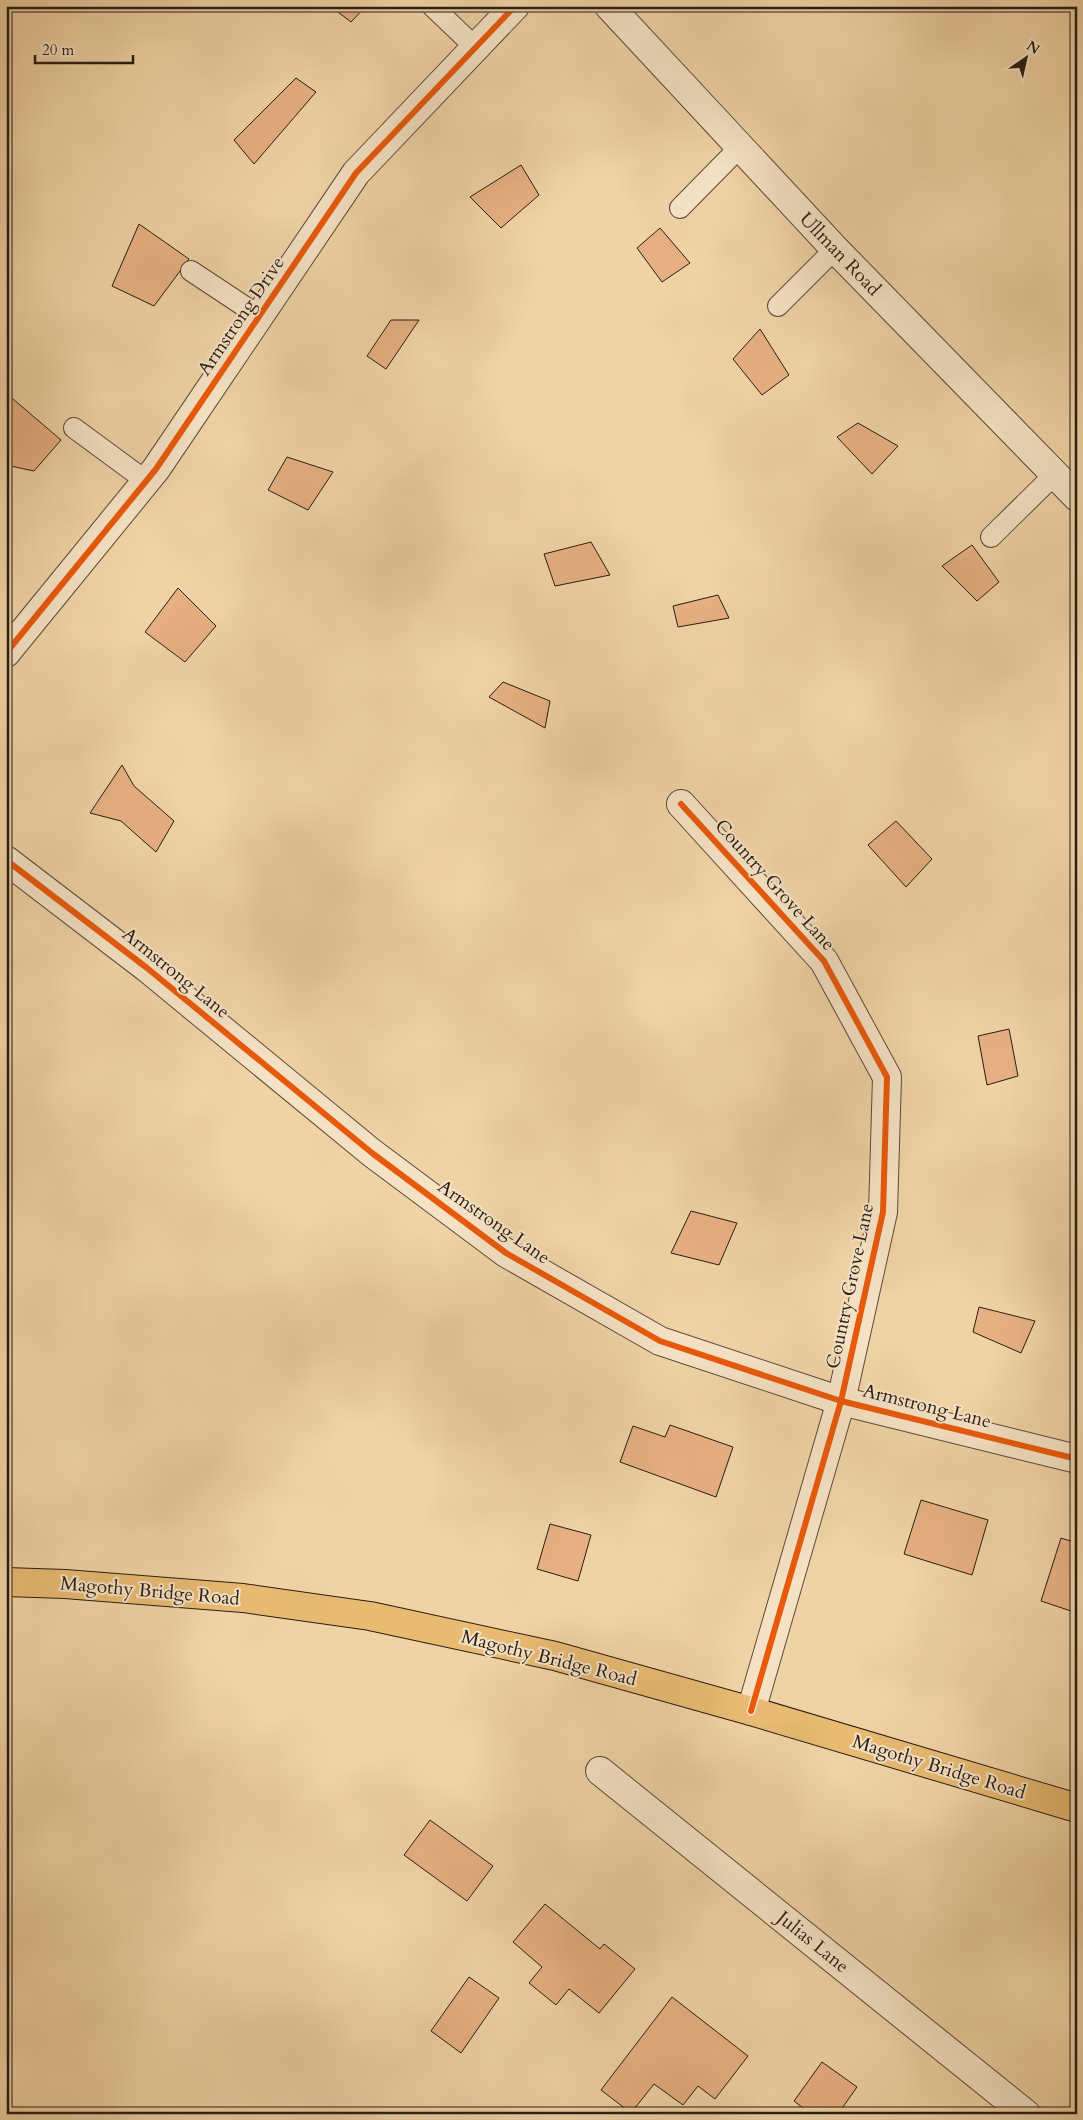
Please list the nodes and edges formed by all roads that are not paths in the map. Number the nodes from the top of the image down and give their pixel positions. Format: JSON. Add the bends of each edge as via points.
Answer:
{"nodes":[{"id":1,"x":432,"y":6,"type":"edge"},
{"id":2,"x":515,"y":6,"type":"edge"},
{"id":3,"x":609,"y":6,"type":"edge"},
{"id":4,"x":475,"y":47,"type":"junction"},
{"id":5,"x":740,"y":147,"type":"junction"},
{"id":6,"x":680,"y":208,"type":"dead end"},
{"id":7,"x":834,"y":249,"type":"junction"},
{"id":8,"x":191,"y":271,"type":"dead end"},
{"id":9,"x":778,"y":306,"type":"dead end"},
{"id":10,"x":259,"y":316,"type":"junction"},
{"id":11,"x":74,"y":428,"type":"dead end"},
{"id":12,"x":1055,"y":474,"type":"junction"},
{"id":13,"x":146,"y":481,"type":"junction"},
{"id":14,"x":1077,"y":497,"type":"edge"},
{"id":15,"x":991,"y":537,"type":"dead end"},
{"id":16,"x":6,"y":653,"type":"edge"},
{"id":17,"x":681,"y":804,"type":"dead end"},
{"id":18,"x":6,"y":860,"type":"edge"},
{"id":19,"x":841,"y":1401,"type":"junction"},
{"id":20,"x":1077,"y":1459,"type":"edge"},
{"id":21,"x":6,"y":1582,"type":"edge"},
{"id":22,"x":751,"y":1711,"type":"junction"},
{"id":23,"x":600,"y":1771,"type":"dead end"},
{"id":24,"x":1077,"y":1808,"type":"edge"},
{"id":25,"x":1026,"y":2114,"type":"edge"}],
"edges":[{"from":1,"to":4,"type":"lane"},
{"from":2,"to":4,"type":"street","name":"Armstrong Drive"},
{"from":3,"to":5,"type":"street","name":"Ullman Road"},
{"from":4,"to":10,"type":"street","name":"Armstrong Drive","via":[[356,173]]},
{"from":5,"to":6,"type":"lane"},
{"from":5,"to":7,"type":"street","name":"Ullman Road"},
{"from":7,"to":9,"type":"lane"},
{"from":7,"to":12,"type":"street","name":"Ullman Road"},
{"from":8,"to":10,"type":"lane"},
{"from":10,"to":13,"type":"street","name":"Armstrong Drive"},
{"from":11,"to":13,"type":"lane"},
{"from":12,"to":14,"type":"street","name":"Ullman Road"},
{"from":12,"to":15,"type":"lane"},
{"from":13,"to":16,"type":"street","name":"Armstrong Drive"},
{"from":17,"to":19,"type":"street","name":"Country Grove Lane","via":[[824,961],[887,1078],[883,1212]]},
{"from":18,"to":19,"type":"street","name":"Armstrong Lane","via":[[147,968],[372,1153],[506,1253],[660,1341]]},
{"from":19,"to":20,"type":"street","name":"Armstrong Lane"},
{"from":19,"to":22,"type":"street","name":"Country Grove Lane"},
{"from":21,"to":22,"type":"main road","name":"Magothy Bridge Road","via":[[243,1598],[370,1616],[555,1656]]},
{"from":22,"to":24,"type":"main road","name":"Magothy Bridge Road"},
{"from":23,"to":25,"type":"street","name":"Julias Lane"}]}
